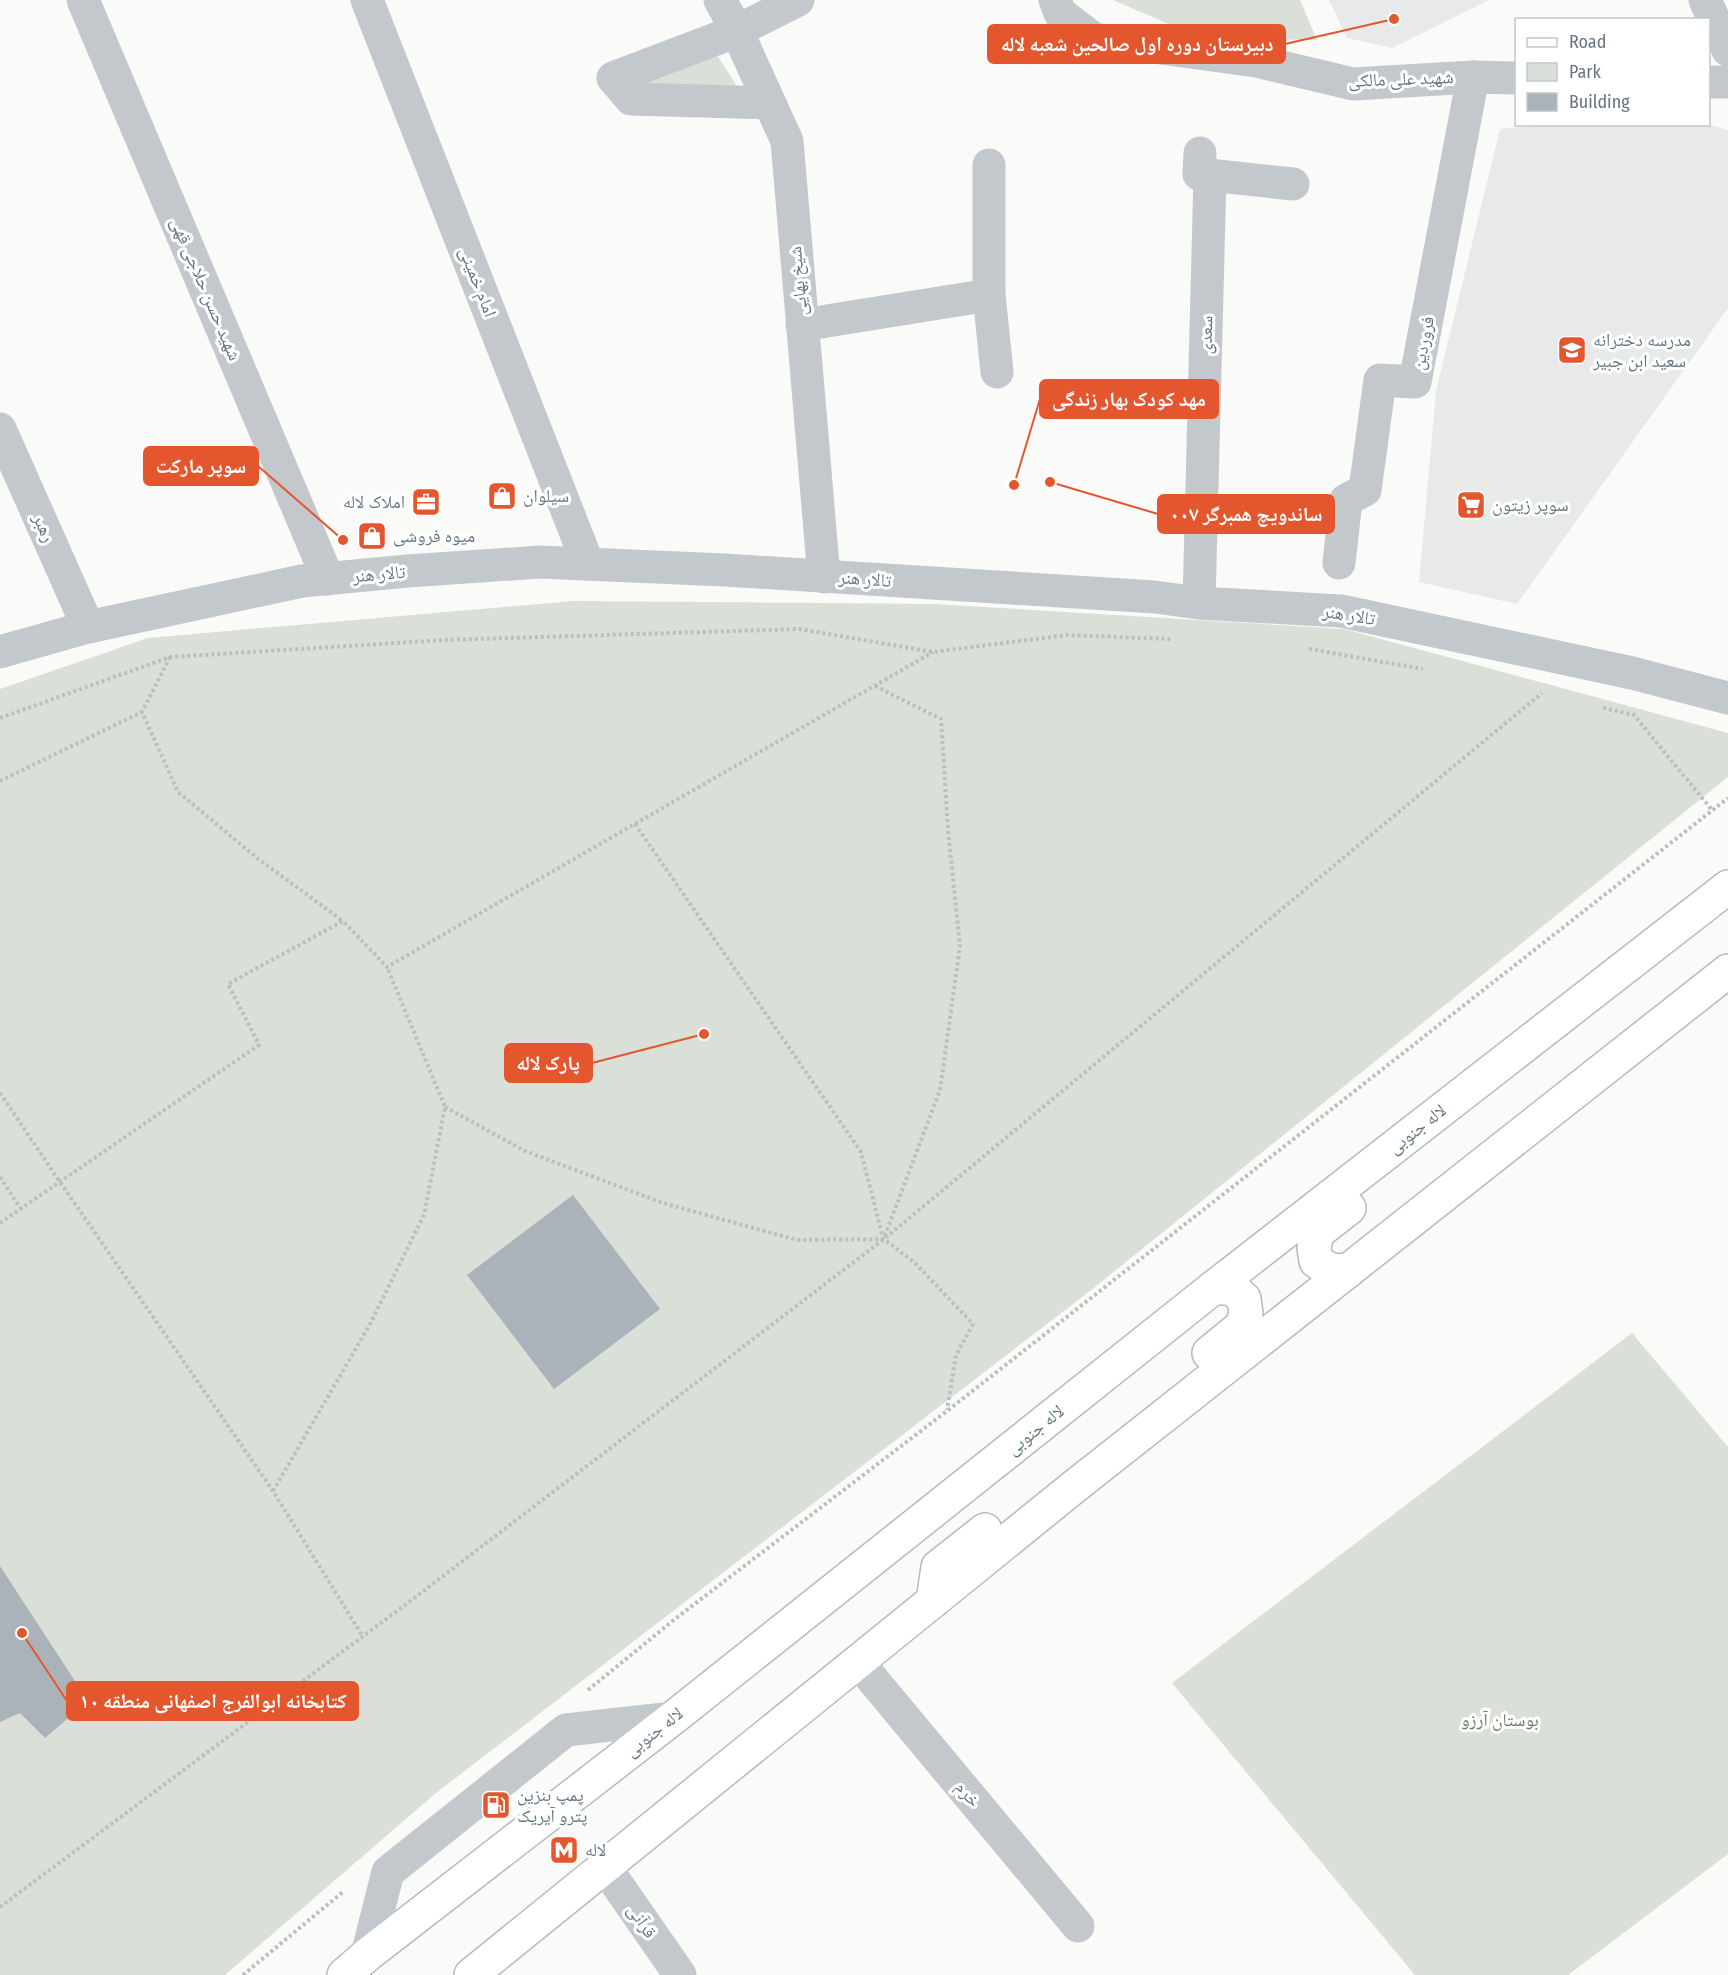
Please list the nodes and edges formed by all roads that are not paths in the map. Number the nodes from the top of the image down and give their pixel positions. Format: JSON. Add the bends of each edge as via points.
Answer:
{"nodes":[{"id":1,"x":83,"y":0,"type":"edge"},
{"id":2,"x":367,"y":0,"type":"edge"},
{"id":3,"x":720,"y":0,"type":"edge"},
{"id":4,"x":798,"y":0,"type":"edge"},
{"id":5,"x":1055,"y":0,"type":"edge"},
{"id":6,"x":1705,"y":0,"type":"edge"},
{"id":7,"x":736,"y":31,"type":"junction"},
{"id":8,"x":1728,"y":50,"type":"edge"},
{"id":9,"x":1473,"y":77,"type":"junction"},
{"id":10,"x":1515,"y":78,"type":"edge"},
{"id":11,"x":1710,"y":81,"type":"edge"},
{"id":12,"x":1728,"y":82,"type":"edge"},
{"id":13,"x":769,"y":103,"type":"junction"},
{"id":14,"x":989,"y":165,"type":"dead end"},
{"id":15,"x":1293,"y":184,"type":"dead end"},
{"id":16,"x":990,"y":295,"type":"junction"},
{"id":17,"x":802,"y":325,"type":"junction"},
{"id":18,"x":997,"y":372,"type":"dead end"},
{"id":19,"x":0,"y":429,"type":"edge"},
{"id":20,"x":1339,"y":563,"type":"dead end"},
{"id":21,"x":588,"y":564,"type":"junction"},
{"id":22,"x":824,"y":577,"type":"junction"},
{"id":23,"x":328,"y":579,"type":"junction"},
{"id":24,"x":1199,"y":603,"type":"junction"},
{"id":25,"x":88,"y":627,"type":"junction"},
{"id":26,"x":0,"y":652,"type":"edge"},
{"id":27,"x":1728,"y":698,"type":"edge"},
{"id":28,"x":1728,"y":887,"type":"edge"},
{"id":29,"x":1633,"y":961,"type":"junction"},
{"id":30,"x":1728,"y":971,"type":"edge"},
{"id":31,"x":1348,"y":1271,"type":"junction"},
{"id":32,"x":1213,"y":1288,"type":"junction"},
{"id":33,"x":933,"y":1601,"type":"junction"},
{"id":34,"x":858,"y":1662,"type":"junction"},
{"id":35,"x":673,"y":1718,"type":"junction"},
{"id":36,"x":605,"y":1867,"type":"junction"},
{"id":37,"x":1078,"y":1926,"type":"dead end"},
{"id":38,"x":355,"y":1965,"type":"edge"},
{"id":39,"x":471,"y":1975,"type":"edge"},
{"id":40,"x":680,"y":1975,"type":"edge"}],
"edges":[{"from":1,"to":23,"type":"street","name":"شهید حسن حلاجی قهی"},
{"from":2,"to":21,"type":"street","name":"امام خمینی"},
{"from":3,"to":7,"type":"street","name":"شیخ بهایی"},
{"from":4,"to":7,"type":"street"},
{"from":5,"to":9,"type":"street","name":"شهید علی مالکی","via":[[1060,13],[1094,39],[1256,61],[1353,84]]},
{"from":6,"to":8,"type":"street"},
{"from":7,"to":13,"type":"street","name":"شیخ بهایی"},
{"from":7,"to":13,"type":"street","via":[[613,78],[631,99]]},
{"from":9,"to":10,"type":"street","name":"شهید علی مالکی"},
{"from":9,"to":20,"type":"street","name":"فروردین","via":[[1415,382],[1380,380],[1365,490],[1346,500]]},
{"from":11,"to":12,"type":"street"},
{"from":13,"to":17,"type":"street","name":"شیخ بهایی","via":[[786,141]]},
{"from":14,"to":16,"type":"street"},
{"from":15,"to":24,"type":"street","name":"سعدی","via":[[1205,164]]},
{"from":16,"to":17,"type":"street"},
{"from":16,"to":18,"type":"street"},
{"from":17,"to":22,"type":"street","name":"شیخ بهایی"},
{"from":19,"to":25,"type":"street","name":"رهبر"},
{"from":21,"to":22,"type":"street","name":"تالار هنر"},
{"from":21,"to":23,"type":"street","name":"تالار هنر","via":[[540,562]]},
{"from":22,"to":24,"type":"street","name":"تالار هنر"},
{"from":23,"to":25,"type":"street","name":"تالار هنر","via":[[302,581]]},
{"from":24,"to":27,"type":"street","name":"تالار هنر","via":[[1341,611],[1632,673]]},
{"from":25,"to":26,"type":"street","name":"تالار هنر"},
{"from":28,"to":29,"type":"main road","name":"لاله جنوبی"},
{"from":29,"to":31,"type":"main road","via":[[1602,1011],[1317,1233],[1316,1261],[1330,1270]]},
{"from":29,"to":32,"type":"main road","name":"لاله جنوبی"},
{"from":30,"to":31,"type":"main road"},
{"from":31,"to":33,"type":"main road"},
{"from":32,"to":33,"type":"main road","via":[[1232,1288],[1244,1299],[1246,1314],[1242,1326],[938,1567]]},
{"from":32,"to":35,"type":"main road","name":"لاله جنوبی"},
{"from":33,"to":34,"type":"main road"},
{"from":34,"to":36,"type":"main road"},
{"from":34,"to":37,"type":"street","name":"خرم"},
{"from":35,"to":38,"type":"main road","name":"لاله جنوبی"},
{"from":35,"to":38,"type":"street","via":[[566,1730],[388,1872]]},
{"from":36,"to":39,"type":"main road"},
{"from":36,"to":40,"type":"street","name":"قرآنی"}]}
